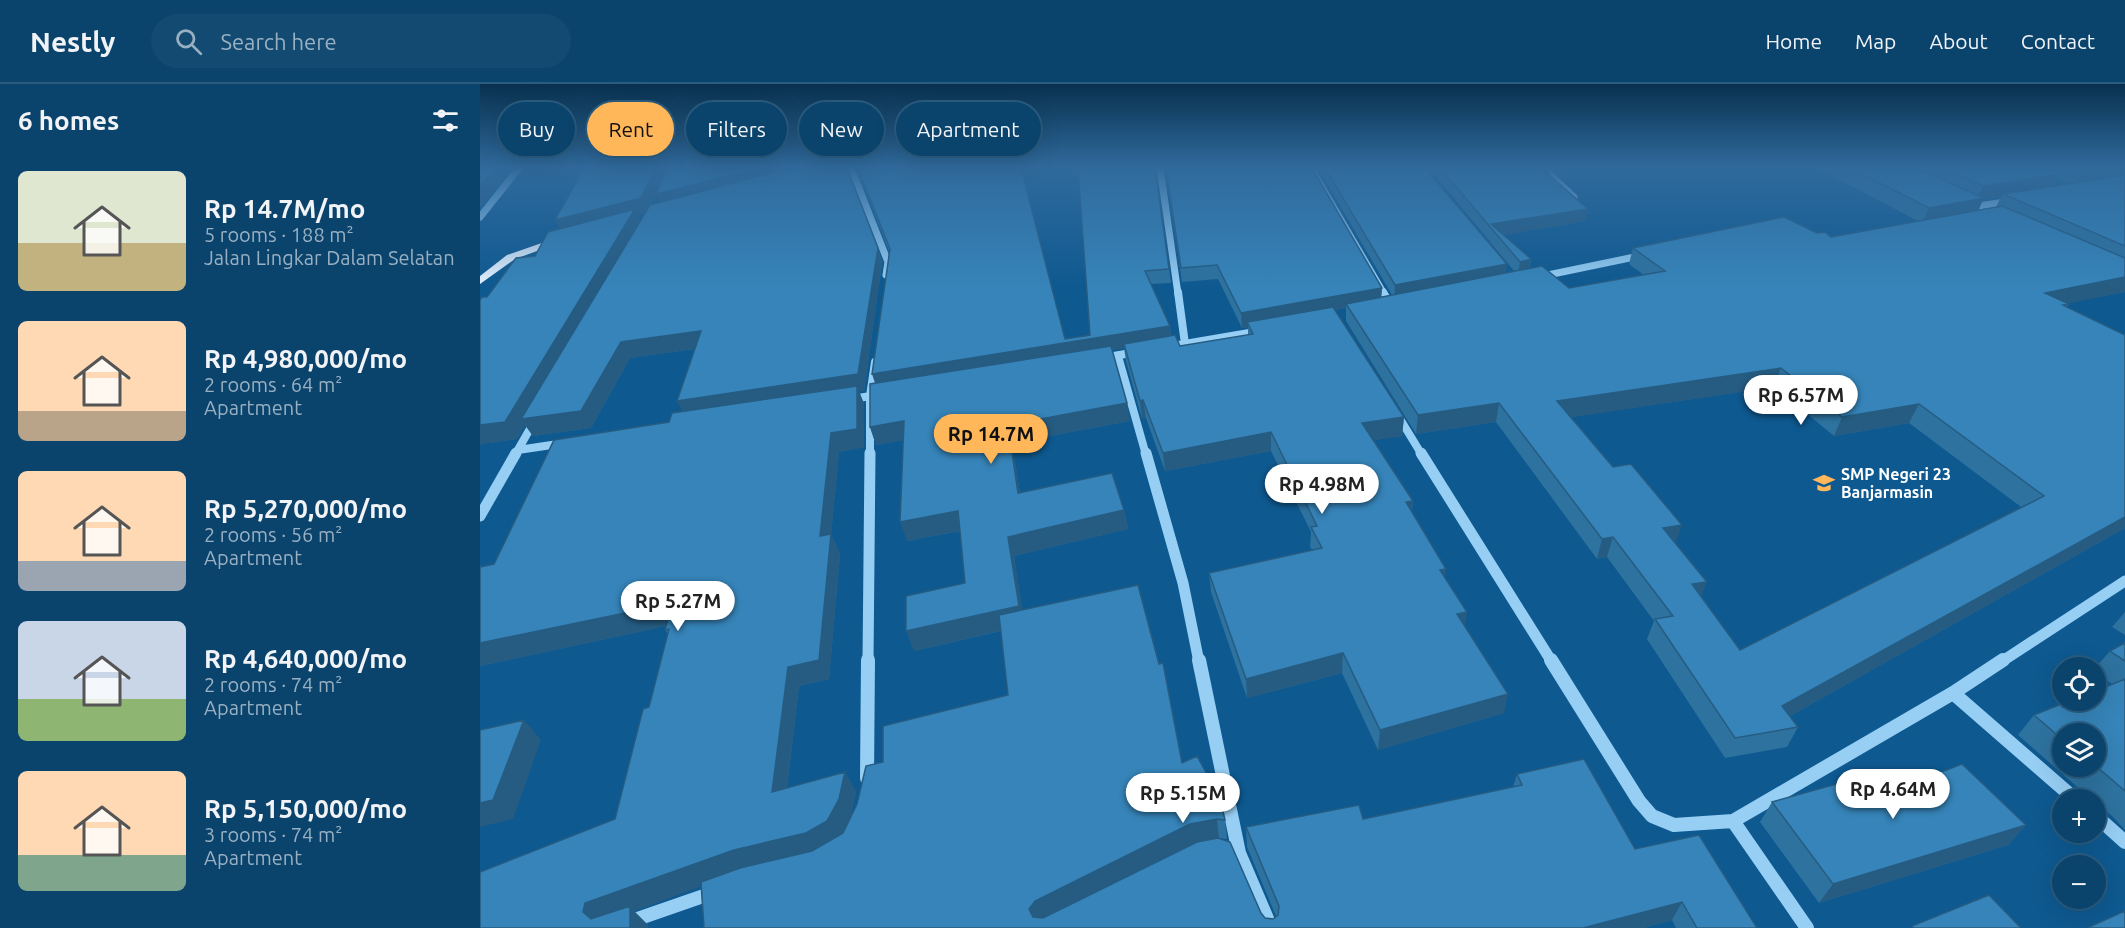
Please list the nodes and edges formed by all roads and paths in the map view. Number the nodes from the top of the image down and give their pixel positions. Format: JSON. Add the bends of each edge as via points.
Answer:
{"nodes":[{"id":1,"x":867,"y":207,"type":"edge"},
{"id":2,"x":1166,"y":207,"type":"edge"},
{"id":3,"x":1335,"y":207,"type":"edge"},
{"id":4,"x":1972,"y":207,"type":"edge"},
{"id":5,"x":1992,"y":216,"type":"edge"},
{"id":6,"x":570,"y":237,"type":"edge"},
{"id":7,"x":1651,"y":254,"type":"edge"},
{"id":8,"x":1526,"y":279,"type":"edge"},
{"id":9,"x":480,"y":281,"type":"edge"},
{"id":10,"x":885,"y":284,"type":"edge"},
{"id":11,"x":1403,"y":304,"type":"edge"},
{"id":12,"x":1391,"y":306,"type":"junction"},
{"id":13,"x":1380,"y":309,"type":"edge"},
{"id":14,"x":1267,"y":330,"type":"edge"},
{"id":15,"x":1185,"y":344,"type":"junction"},
{"id":16,"x":876,"y":352,"type":"edge"},
{"id":17,"x":1118,"y":356,"type":"junction"},
{"id":18,"x":1095,"y":360,"type":"edge"},
{"id":19,"x":894,"y":393,"type":"edge"},
{"id":20,"x":870,"y":396,"type":"junction"},
{"id":21,"x":1387,"y":398,"type":"edge"},
{"id":22,"x":835,"y":402,"type":"edge"},
{"id":23,"x":541,"y":410,"type":"edge"},
{"id":24,"x":577,"y":441,"type":"edge"},
{"id":25,"x":518,"y":450,"type":"junction"},
{"id":26,"x":480,"y":516,"type":"edge"},
{"id":27,"x":2125,"y":581,"type":"edge"},
{"id":28,"x":1953,"y":693,"type":"junction"},
{"id":29,"x":2063,"y":789,"type":"edge"},
{"id":30,"x":865,"y":793,"type":"edge"},
{"id":31,"x":1733,"y":821,"type":"junction"},
{"id":32,"x":2106,"y":825,"type":"edge"},
{"id":33,"x":2125,"y":842,"type":"edge"},
{"id":34,"x":1221,"y":847,"type":"edge"},
{"id":35,"x":1239,"y":853,"type":"junction"},
{"id":36,"x":731,"y":886,"type":"edge"},
{"id":37,"x":611,"y":928,"type":"edge"},
{"id":38,"x":1271,"y":928,"type":"edge"},
{"id":39,"x":1807,"y":928,"type":"edge"}],
"edges":[{"from":1,"to":10,"type":"street","via":[[888,262]]},
{"from":2,"to":15,"type":"street"},
{"from":3,"to":12,"type":"street"},
{"from":4,"to":5,"type":"street"},
{"from":6,"to":9,"type":"main road","via":[[511,257]]},
{"from":7,"to":8,"type":"street"},
{"from":11,"to":12,"type":"street"},
{"from":12,"to":13,"type":"street"},
{"from":14,"to":15,"type":"street"},
{"from":15,"to":17,"type":"street"},
{"from":16,"to":20,"type":"street"},
{"from":17,"to":18,"type":"street"},
{"from":17,"to":35,"type":"street","via":[[1183,584]]},
{"from":19,"to":20,"type":"street"},
{"from":20,"to":22,"type":"street"},
{"from":20,"to":30,"type":"street"},
{"from":21,"to":31,"type":"street","via":[[1639,801],[1652,816],[1674,825]]},
{"from":23,"to":25,"type":"street"},
{"from":24,"to":25,"type":"street"},
{"from":25,"to":26,"type":"street"},
{"from":27,"to":28,"type":"street"},
{"from":28,"to":29,"type":"street"},
{"from":28,"to":31,"type":"street"},
{"from":31,"to":39,"type":"street"},
{"from":32,"to":33,"type":"street"},
{"from":34,"to":35,"type":"street"},
{"from":35,"to":38,"type":"street"},
{"from":36,"to":37,"type":"street"}]}
